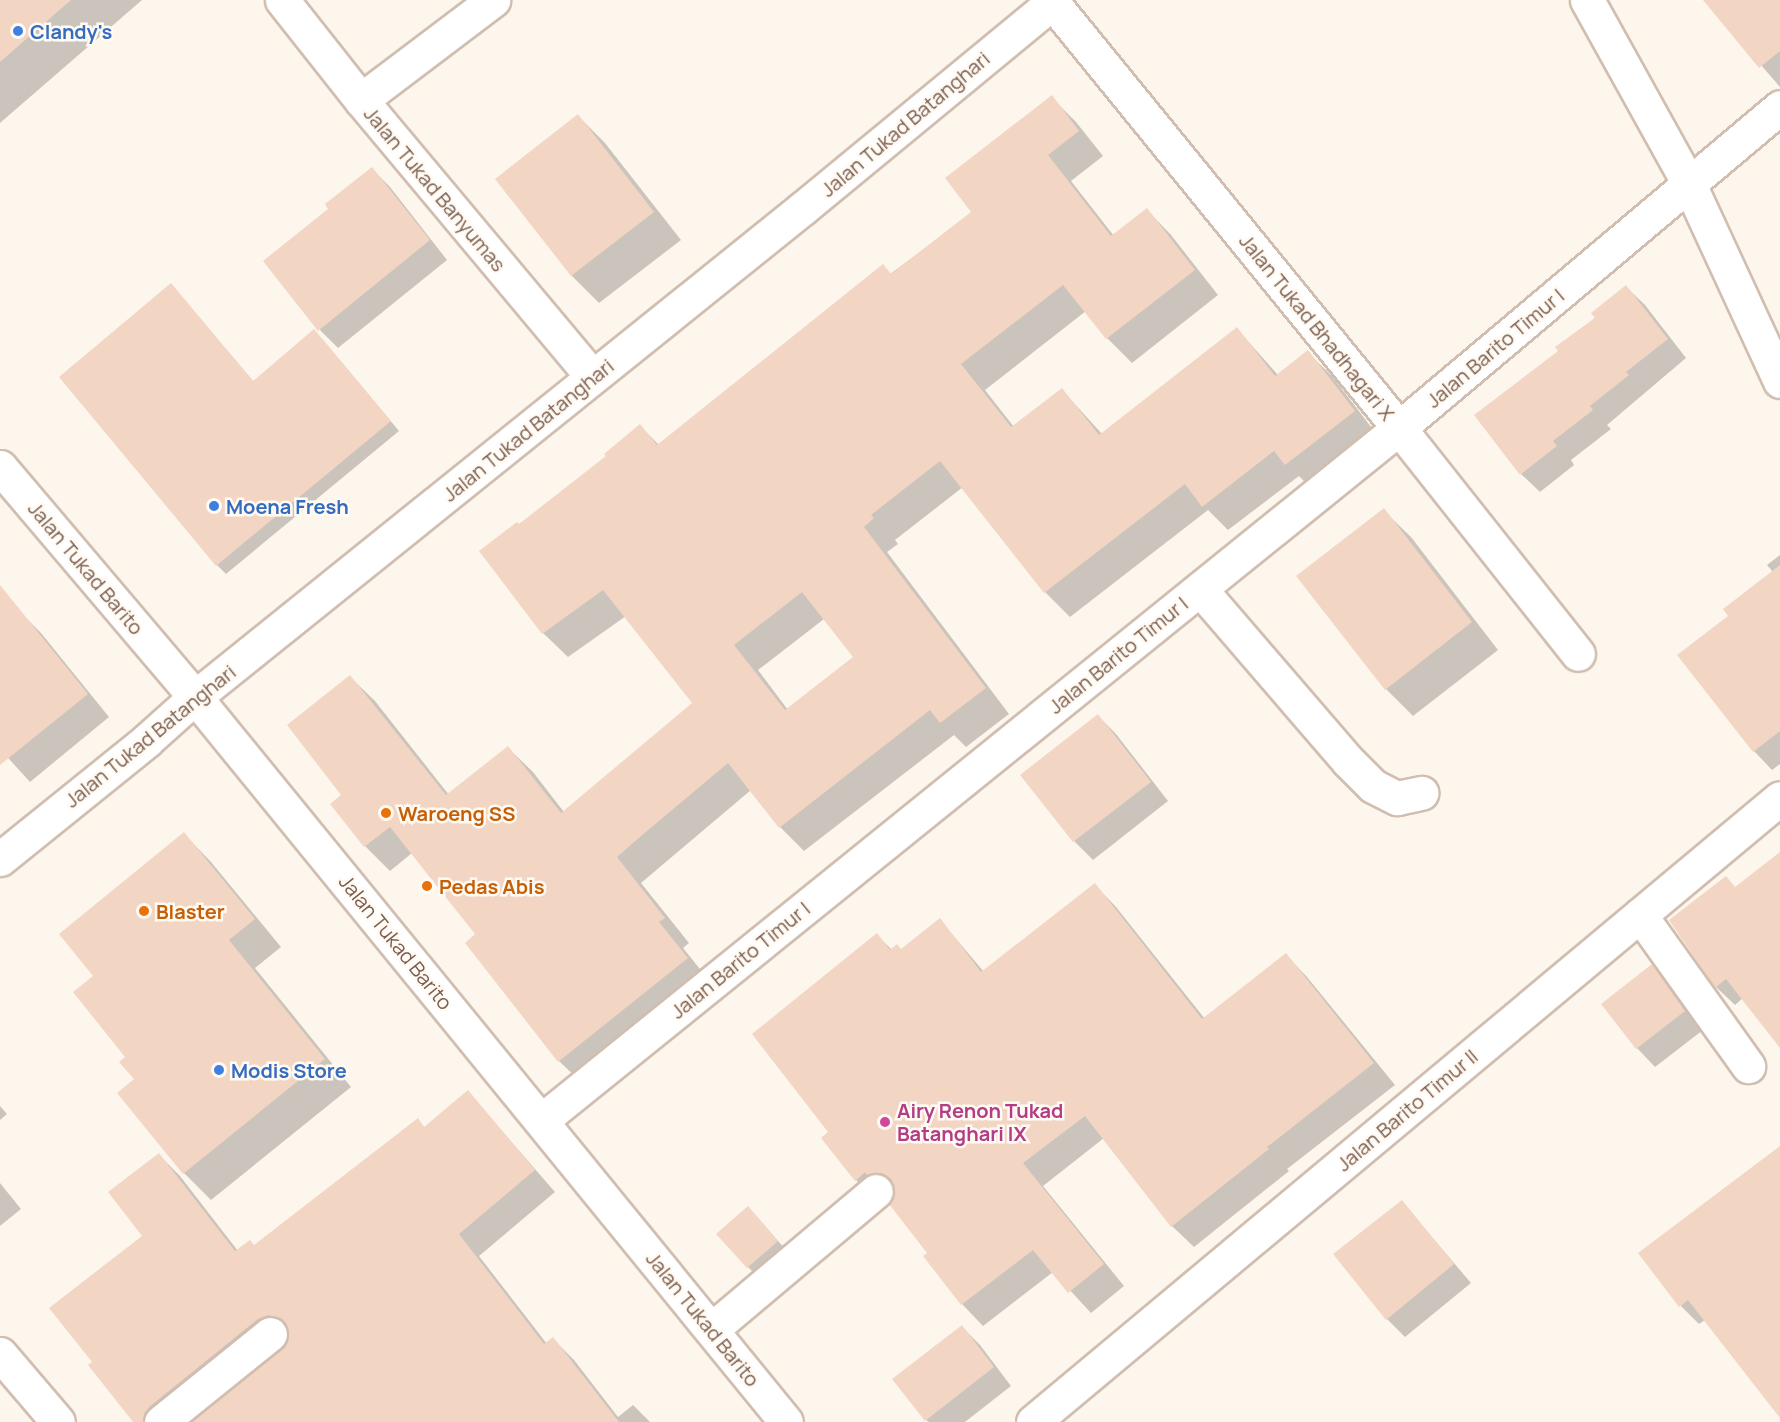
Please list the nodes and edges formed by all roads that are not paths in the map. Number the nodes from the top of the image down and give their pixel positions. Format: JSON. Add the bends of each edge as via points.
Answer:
{"nodes":[{"id":1,"x":282,"y":0,"type":"edge"},
{"id":2,"x":493,"y":0,"type":"edge"},
{"id":3,"x":1587,"y":0,"type":"edge"},
{"id":4,"x":1054,"y":1,"type":"edge"},
{"id":5,"x":361,"y":100,"type":"junction"},
{"id":6,"x":1780,"y":107,"type":"edge"},
{"id":7,"x":1689,"y":184,"type":"junction"},
{"id":8,"x":592,"y":376,"type":"junction"},
{"id":9,"x":1780,"y":381,"type":"edge"},
{"id":10,"x":1399,"y":428,"type":"junction"},
{"id":11,"x":0,"y":467,"type":"edge"},
{"id":12,"x":1200,"y":589,"type":"junction"},
{"id":13,"x":1578,"y":654,"type":"dead end"},
{"id":14,"x":195,"y":698,"type":"junction"},
{"id":15,"x":1421,"y":793,"type":"dead end"},
{"id":16,"x":1778,"y":805,"type":"edge"},
{"id":17,"x":0,"y":859,"type":"edge"},
{"id":18,"x":1640,"y":915,"type":"junction"},
{"id":19,"x":1748,"y":1066,"type":"dead end"},
{"id":20,"x":542,"y":1120,"type":"junction"},
{"id":21,"x":876,"y":1191,"type":"dead end"},
{"id":22,"x":712,"y":1329,"type":"junction"},
{"id":23,"x":270,"y":1334,"type":"dead end"},
{"id":24,"x":0,"y":1354,"type":"edge"},
{"id":25,"x":58,"y":1422,"type":"edge"},
{"id":26,"x":161,"y":1422,"type":"edge"},
{"id":27,"x":786,"y":1422,"type":"edge"},
{"id":28,"x":1033,"y":1422,"type":"edge"}],
"edges":[{"from":1,"to":5,"type":"street","name":"Jalan Tukad Banyumas"},
{"from":2,"to":5,"type":"street"},
{"from":3,"to":7,"type":"street"},
{"from":4,"to":8,"type":"street","name":"Jalan Tukad Batanghari"},
{"from":4,"to":10,"type":"street","name":"Jalan Tukad Bhadhagari X"},
{"from":5,"to":8,"type":"street","name":"Jalan Tukad Banyumas"},
{"from":6,"to":7,"type":"street","name":"Jalan Barito Timur I"},
{"from":7,"to":9,"type":"street"},
{"from":7,"to":10,"type":"street","name":"Jalan Barito Timur I"},
{"from":8,"to":14,"type":"street","name":"Jalan Tukad Batanghari"},
{"from":10,"to":12,"type":"street","name":"Jalan Barito Timur I"},
{"from":10,"to":13,"type":"street","name":"Jalan Tukad Bhadhagari X"},
{"from":11,"to":14,"type":"street","name":"Jalan Tukad Barito"},
{"from":12,"to":15,"type":"street","via":[[1372,786],[1397,798]]},
{"from":12,"to":20,"type":"street","name":"Jalan Barito Timur I"},
{"from":14,"to":17,"type":"street","name":"Jalan Tukad Batanghari"},
{"from":14,"to":20,"type":"street","name":"Jalan Tukad Barito"},
{"from":16,"to":18,"type":"street","name":"Jalan Barito Timur II"},
{"from":18,"to":19,"type":"street"},
{"from":18,"to":28,"type":"street","name":"Jalan Barito Timur II"},
{"from":20,"to":22,"type":"street","name":"Jalan Tukad Barito"},
{"from":21,"to":22,"type":"street"},
{"from":22,"to":27,"type":"street","name":"Jalan Tukad Barito"},
{"from":23,"to":26,"type":"street"},
{"from":24,"to":25,"type":"street"}]}
